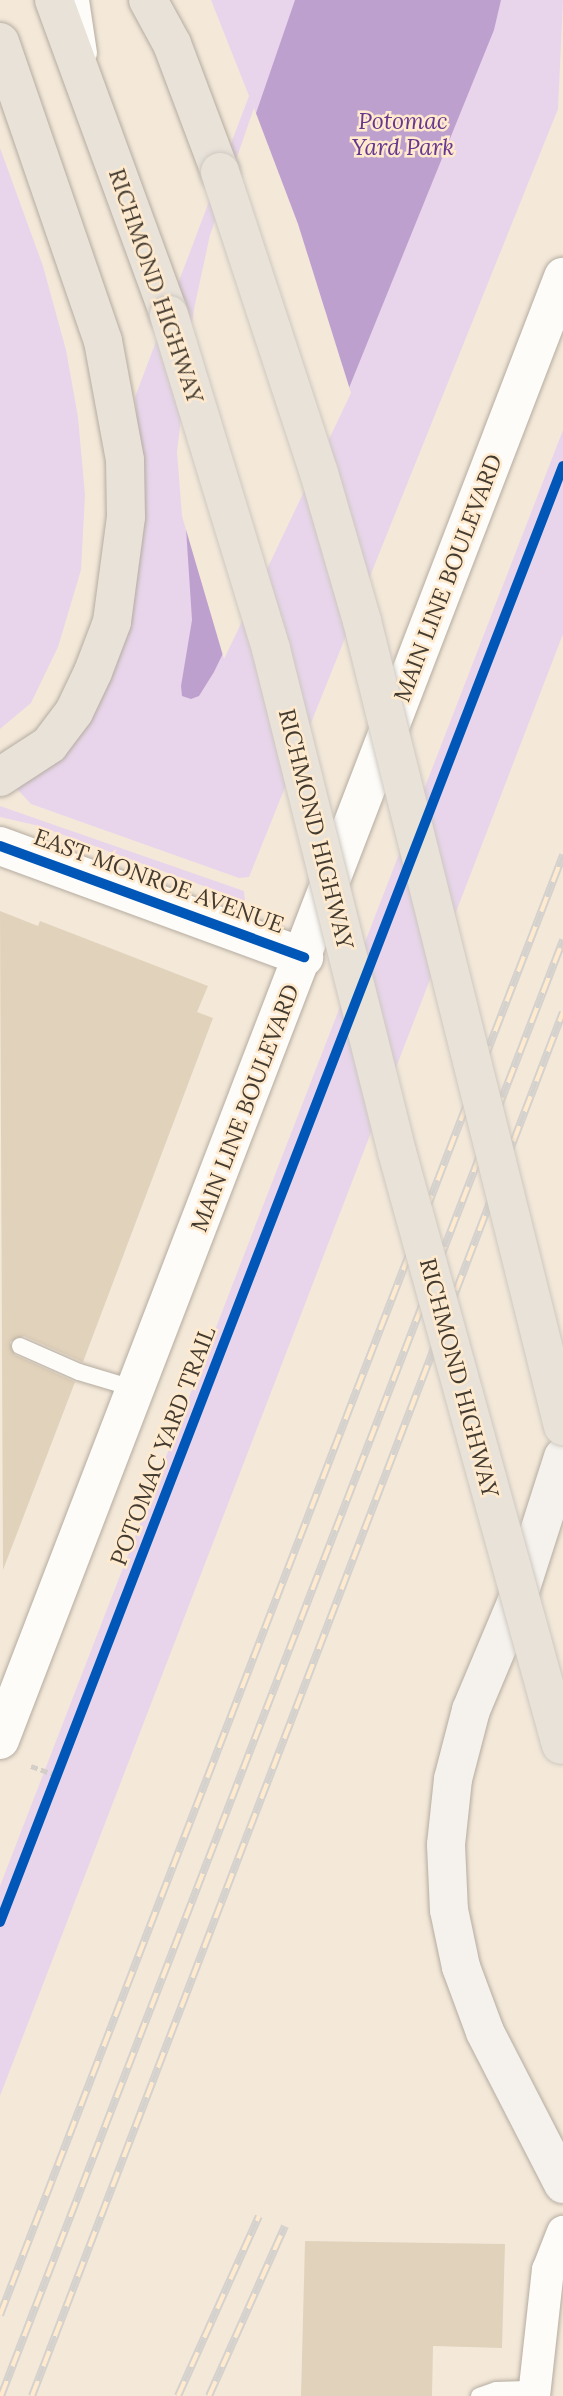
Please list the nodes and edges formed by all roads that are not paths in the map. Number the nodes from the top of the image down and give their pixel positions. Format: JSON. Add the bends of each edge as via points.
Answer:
{"nodes":[{"id":1,"x":54,"y":0,"type":"edge"},
{"id":2,"x":81,"y":0,"type":"edge"},
{"id":3,"x":148,"y":0,"type":"edge"},
{"id":4,"x":168,"y":0,"type":"edge"},
{"id":5,"x":0,"y":42,"type":"edge"},
{"id":6,"x":172,"y":44,"type":"junction"},
{"id":7,"x":100,"y":124,"type":"junction"},
{"id":8,"x":563,"y":278,"type":"edge"},
{"id":9,"x":0,"y":777,"type":"edge"},
{"id":10,"x":0,"y":846,"type":"edge"},
{"id":11,"x":304,"y":957,"type":"junction"},
{"id":12,"x":20,"y":1346,"type":"dead end"},
{"id":13,"x":136,"y":1389,"type":"junction"},
{"id":14,"x":563,"y":1426,"type":"edge"},
{"id":15,"x":563,"y":1457,"type":"edge"},
{"id":16,"x":0,"y":1740,"type":"edge"},
{"id":17,"x":562,"y":1747,"type":"edge"},
{"id":18,"x":563,"y":2184,"type":"edge"},
{"id":19,"x":563,"y":2232,"type":"edge"},
{"id":20,"x":534,"y":2393,"type":"edge"},
{"id":21,"x":479,"y":2396,"type":"edge"}],
"edges":[{"from":1,"to":7,"type":"highway","name":"RICHMOND HIGHWAY"},
{"from":2,"to":7,"type":"lane"},
{"from":3,"to":6,"type":"highway"},
{"from":4,"to":6,"type":"highway"},
{"from":5,"to":9,"type":"highway","via":[[103,341],[125,460],[126,517],[112,622],[74,712],[49,746]]},
{"from":6,"to":14,"type":"highway","bridge":true,"via":[[220,172],[319,473],[362,621]]},
{"from":7,"to":17,"type":"highway","name":"RICHMOND HIGHWAY","bridge":true,"via":[[169,315],[271,649],[397,1152]]},
{"from":8,"to":11,"type":"street","name":"MAIN LINE BOULEVARD"},
{"from":10,"to":11,"type":"street","name":"EAST MONROE AVENUE"},
{"from":11,"to":13,"type":"street","name":"MAIN LINE BOULEVARD"},
{"from":12,"to":13,"type":"lane","via":[[79,1373]]},
{"from":13,"to":16,"type":"street","name":"MAIN LINE BOULEVARD"},
{"from":15,"to":18,"type":"main road","via":[[516,1602],[471,1710],[453,1779],[446,1845],[449,1910],[461,1967],[485,2032]]},
{"from":19,"to":20,"type":"street","via":[[548,2270]]},
{"from":20,"to":21,"type":"lane","via":[[496,2390]]}]}
